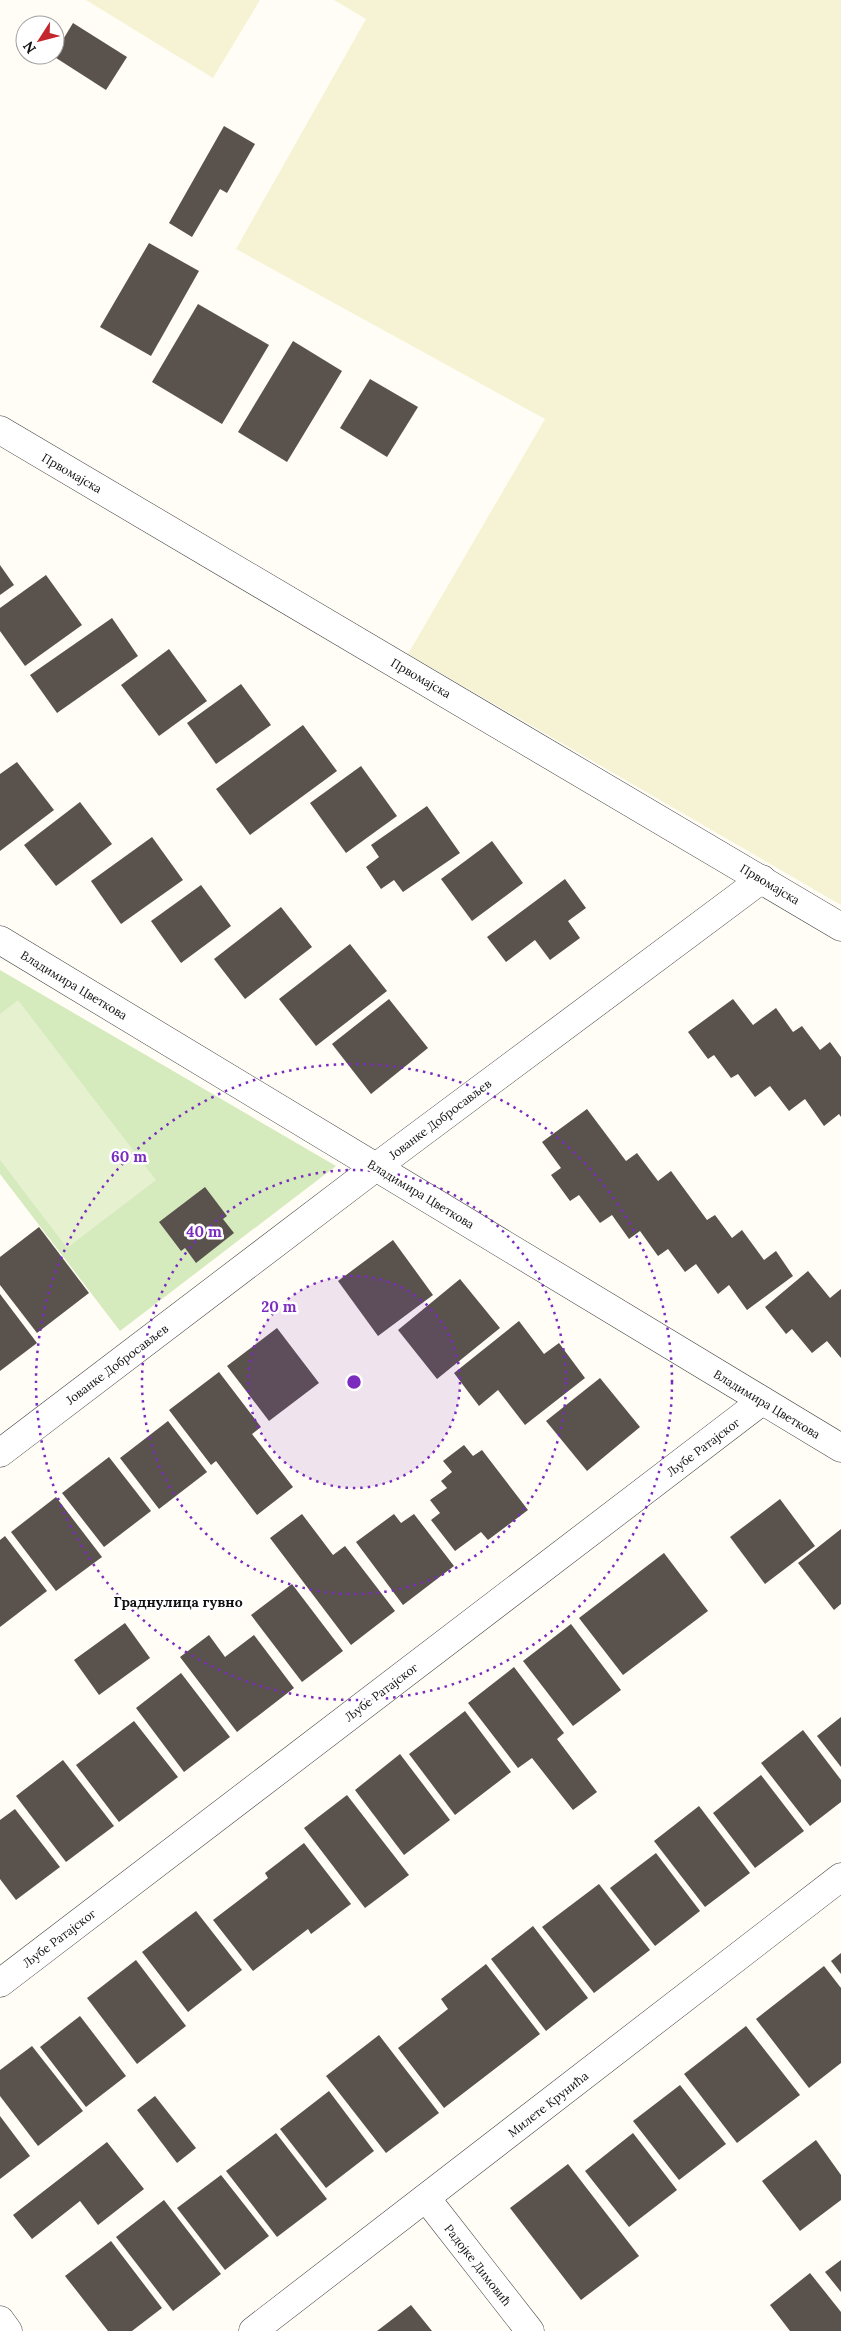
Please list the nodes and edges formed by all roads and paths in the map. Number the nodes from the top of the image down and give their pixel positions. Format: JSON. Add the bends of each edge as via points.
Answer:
{"nodes":[{"id":1,"x":0,"y":430,"type":"edge"},
{"id":2,"x":762,"y":878,"type":"junction"},
{"id":3,"x":841,"y":927,"type":"edge"},
{"id":4,"x":0,"y":940,"type":"edge"},
{"id":5,"x":376,"y":1166,"type":"junction"},
{"id":6,"x":762,"y":1402,"type":"junction"},
{"id":7,"x":841,"y":1448,"type":"edge"},
{"id":8,"x":0,"y":1453,"type":"edge"},
{"id":9,"x":841,"y":1877,"type":"edge"},
{"id":10,"x":0,"y":1983,"type":"edge"},
{"id":11,"x":426,"y":2198,"type":"junction"},
{"id":12,"x":0,"y":2320,"type":"edge"},
{"id":13,"x":8,"y":2331,"type":"edge"},
{"id":14,"x":253,"y":2331,"type":"edge"},
{"id":15,"x":530,"y":2331,"type":"edge"}],
"edges":[{"from":1,"to":2,"type":"street","name":"Првомајска"},
{"from":2,"to":3,"type":"street","name":"Првомајска"},
{"from":2,"to":5,"type":"street","name":"Јованке Добросављев"},
{"from":4,"to":5,"type":"street","name":"Владимира Цветкова"},
{"from":5,"to":6,"type":"street","name":"Владимира Цветкова"},
{"from":5,"to":8,"type":"street","name":"Јованке Добросављев"},
{"from":6,"to":7,"type":"street","name":"Владимира Цветкова"},
{"from":6,"to":10,"type":"street","name":"Љубе Ратајског"},
{"from":9,"to":11,"type":"street","name":"Милете Крунића"},
{"from":11,"to":14,"type":"street","name":"Милете Крунића"},
{"from":11,"to":15,"type":"street","name":"Радојке Димовић"},
{"from":12,"to":13,"type":"street"}]}
